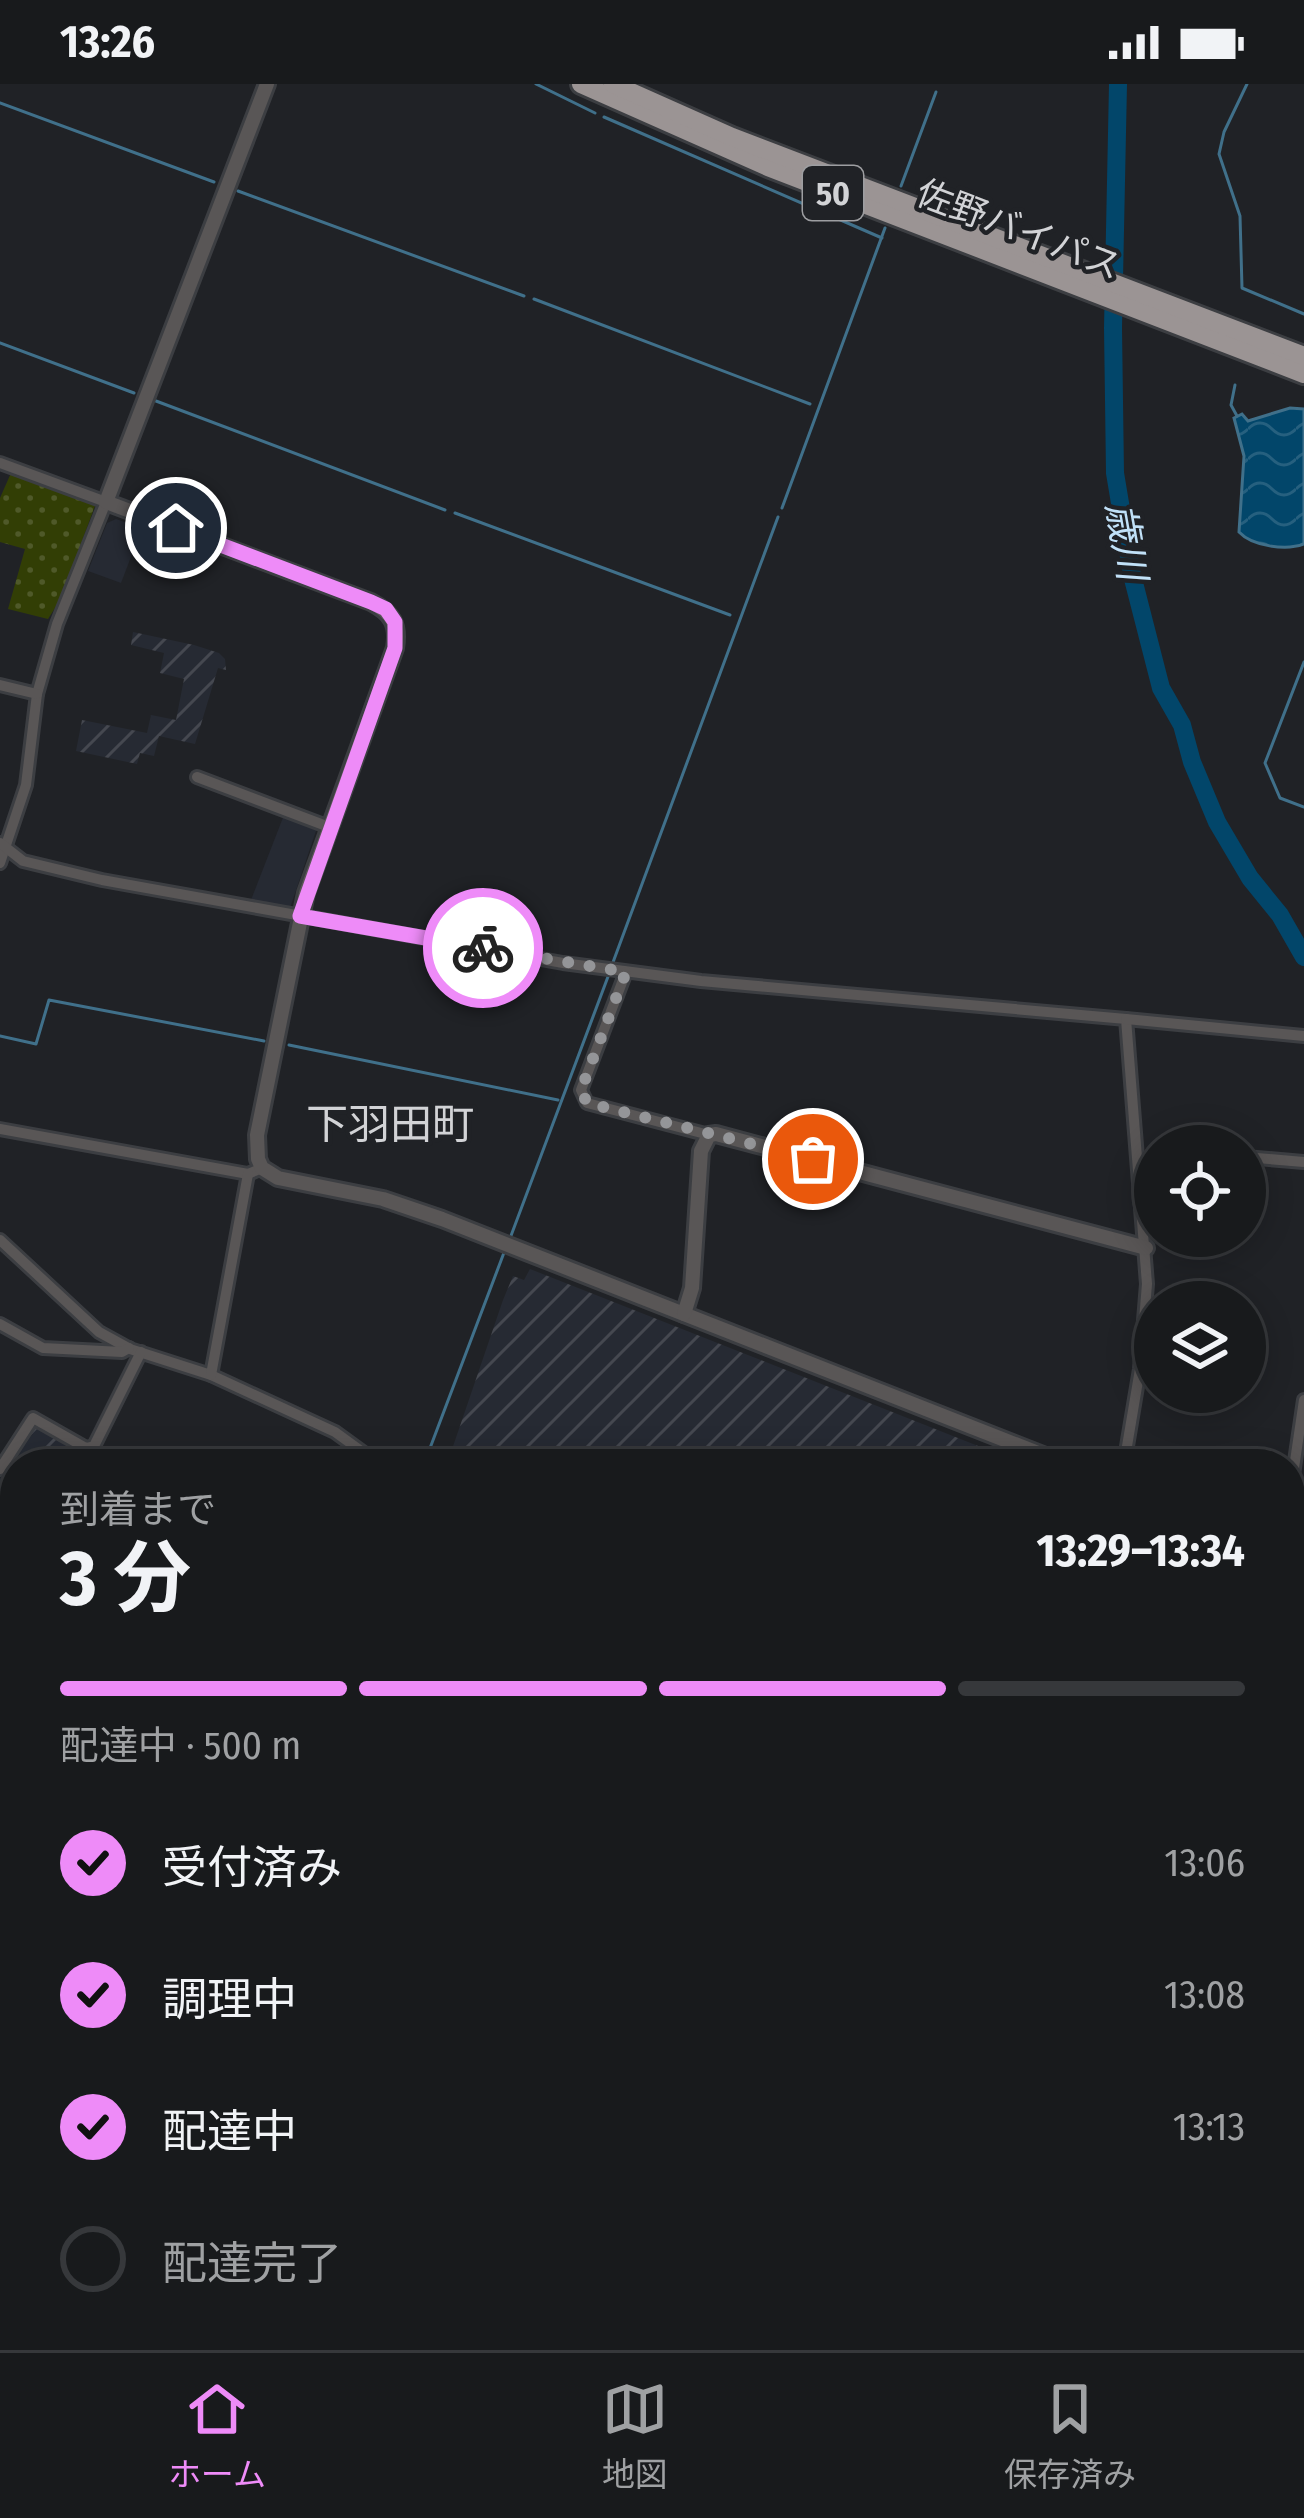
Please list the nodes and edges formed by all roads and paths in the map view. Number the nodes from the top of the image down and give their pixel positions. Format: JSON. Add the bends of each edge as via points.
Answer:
{"nodes":[{"id":1,"x":267,"y":84,"type":"edge"},
{"id":2,"x":580,"y":84,"type":"edge"},
{"id":3,"x":613,"y":84,"type":"edge"},
{"id":4,"x":1088,"y":282,"type":"junction"},
{"id":5,"x":1221,"y":333,"type":"junction"},
{"id":6,"x":1304,"y":356,"type":"edge"},
{"id":7,"x":1304,"y":374,"type":"edge"},
{"id":8,"x":0,"y":464,"type":"edge"},
{"id":9,"x":106,"y":502,"type":"junction"},
{"id":10,"x":0,"y":685,"type":"edge"},
{"id":11,"x":37,"y":694,"type":"junction"},
{"id":12,"x":196,"y":777,"type":"dead end"},
{"id":13,"x":329,"y":826,"type":"junction"},
{"id":14,"x":4,"y":845,"type":"edge"},
{"id":15,"x":0,"y":862,"type":"edge"},
{"id":16,"x":300,"y":916,"type":"junction"},
{"id":17,"x":616,"y":970,"type":"junction"},
{"id":18,"x":1126,"y":1019,"type":"junction"},
{"id":19,"x":1304,"y":1036,"type":"edge"},
{"id":20,"x":1135,"y":1125,"type":"edge"},
{"id":21,"x":0,"y":1129,"type":"edge"},
{"id":22,"x":709,"y":1135,"type":"junction"},
{"id":23,"x":1266,"y":1159,"type":"edge"},
{"id":24,"x":1304,"y":1162,"type":"edge"},
{"id":25,"x":255,"y":1171,"type":"junction"},
{"id":26,"x":0,"y":1240,"type":"edge"},
{"id":27,"x":1134,"y":1245,"type":"edge"},
{"id":28,"x":1146,"y":1257,"type":"edge"},
{"id":29,"x":684,"y":1314,"type":"junction"},
{"id":30,"x":0,"y":1324,"type":"edge"},
{"id":31,"x":135,"y":1350,"type":"junction"},
{"id":32,"x":211,"y":1375,"type":"junction"},
{"id":33,"x":1304,"y":1400,"type":"edge"},
{"id":34,"x":13,"y":1449,"type":"edge"},
{"id":35,"x":359,"y":1449,"type":"edge"},
{"id":36,"x":1028,"y":1449,"type":"edge"},
{"id":37,"x":1127,"y":1449,"type":"edge"},
{"id":38,"x":1297,"y":1449,"type":"edge"}],
"edges":[{"from":1,"to":9,"type":"street"},
{"from":2,"to":4,"type":"highway","name":"佐野バイパス","number":"50","via":[[768,167]]},
{"from":3,"to":4,"type":"highway","name":"佐野バイパス","number":"50"},
{"from":4,"to":5,"type":"highway","name":"佐野バイパス","number":"50"},
{"from":5,"to":6,"type":"highway","name":"佐野バイパス","number":"50"},
{"from":5,"to":7,"type":"highway","name":"佐野バイパス","number":"50"},
{"from":8,"to":9,"type":"street"},
{"from":9,"to":11,"type":"street"},
{"from":9,"to":13,"type":"street","via":[[371,602],[395,622],[395,648]]},
{"from":10,"to":11,"type":"street"},
{"from":11,"to":14,"type":"street","via":[[26,784]]},
{"from":12,"to":13,"type":"street"},
{"from":13,"to":16,"type":"street"},
{"from":14,"to":15,"type":"street"},
{"from":14,"to":16,"type":"street","via":[[23,861],[102,880]]},
{"from":16,"to":17,"type":"street"},
{"from":16,"to":25,"type":"street"},
{"from":17,"to":18,"type":"street"},
{"from":17,"to":22,"type":"street","via":[[581,1090],[587,1103]]},
{"from":18,"to":19,"type":"street"},
{"from":18,"to":20,"type":"street"},
{"from":21,"to":25,"type":"street"},
{"from":22,"to":27,"type":"street"},
{"from":22,"to":29,"type":"street"},
{"from":23,"to":24,"type":"street"},
{"from":25,"to":29,"type":"street","via":[[396,1203]]},
{"from":25,"to":32,"type":"street"},
{"from":26,"to":31,"type":"street","via":[[98,1332]]},
{"from":28,"to":37,"type":"street"},
{"from":29,"to":36,"type":"street"},
{"from":30,"to":31,"type":"street","via":[[43,1348]]},
{"from":31,"to":32,"type":"street"},
{"from":31,"to":34,"type":"street","via":[[94,1446],[33,1418]]},
{"from":32,"to":35,"type":"street"},
{"from":33,"to":38,"type":"street"}]}
